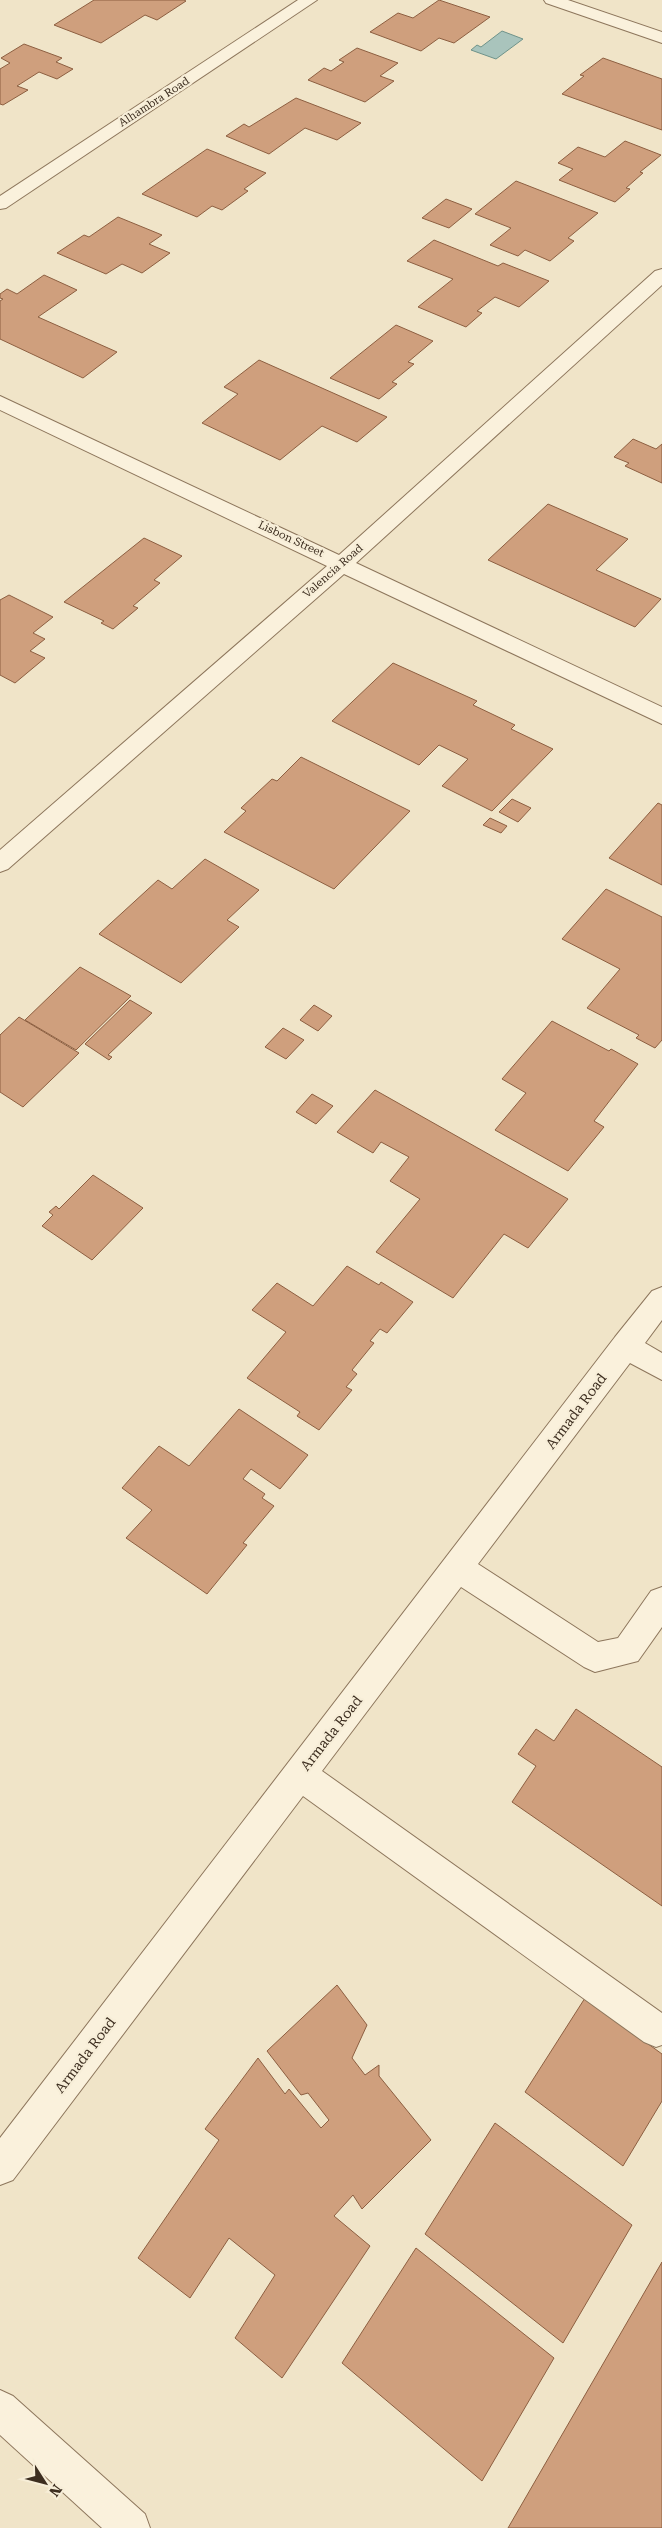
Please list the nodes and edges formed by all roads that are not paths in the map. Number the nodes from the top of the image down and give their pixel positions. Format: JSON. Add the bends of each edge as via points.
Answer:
{"nodes":[{"id":1,"x":309,"y":0,"type":"edge"},
{"id":2,"x":552,"y":0,"type":"edge"},
{"id":3,"x":662,"y":38,"type":"edge"},
{"id":4,"x":0,"y":204,"type":"edge"},
{"id":5,"x":662,"y":275,"type":"edge"},
{"id":6,"x":0,"y":402,"type":"edge"},
{"id":7,"x":343,"y":563,"type":"junction"},
{"id":8,"x":662,"y":716,"type":"edge"},
{"id":9,"x":0,"y":863,"type":"edge"},
{"id":10,"x":662,"y":1299,"type":"edge"},
{"id":11,"x":625,"y":1346,"type":"junction"},
{"id":12,"x":662,"y":1368,"type":"edge"},
{"id":13,"x":458,"y":1568,"type":"junction"},
{"id":14,"x":662,"y":1601,"type":"edge"},
{"id":15,"x":299,"y":1774,"type":"junction"},
{"id":16,"x":656,"y":2030,"type":"dead end"},
{"id":17,"x":0,"y":2167,"type":"edge"},
{"id":18,"x":0,"y":2410,"type":"edge"},
{"id":19,"x":131,"y":2528,"type":"edge"}],
"edges":[{"from":1,"to":4,"type":"street","name":"Alhambra Road"},
{"from":2,"to":3,"type":"street"},
{"from":5,"to":7,"type":"street","name":"Valencia Road"},
{"from":6,"to":7,"type":"street","name":"Lisbon Street"},
{"from":7,"to":8,"type":"street","name":"Lisbon Street"},
{"from":7,"to":9,"type":"street","name":"Valencia Road"},
{"from":10,"to":11,"type":"street","name":"Armada Road"},
{"from":11,"to":12,"type":"street"},
{"from":11,"to":13,"type":"street","name":"Armada Road"},
{"from":13,"to":14,"type":"street","via":[[595,1657],[627,1651]]},
{"from":13,"to":15,"type":"street","name":"Armada Road"},
{"from":15,"to":16,"type":"street"},
{"from":15,"to":17,"type":"street","name":"Armada Road"},
{"from":18,"to":19,"type":"street"}]}
